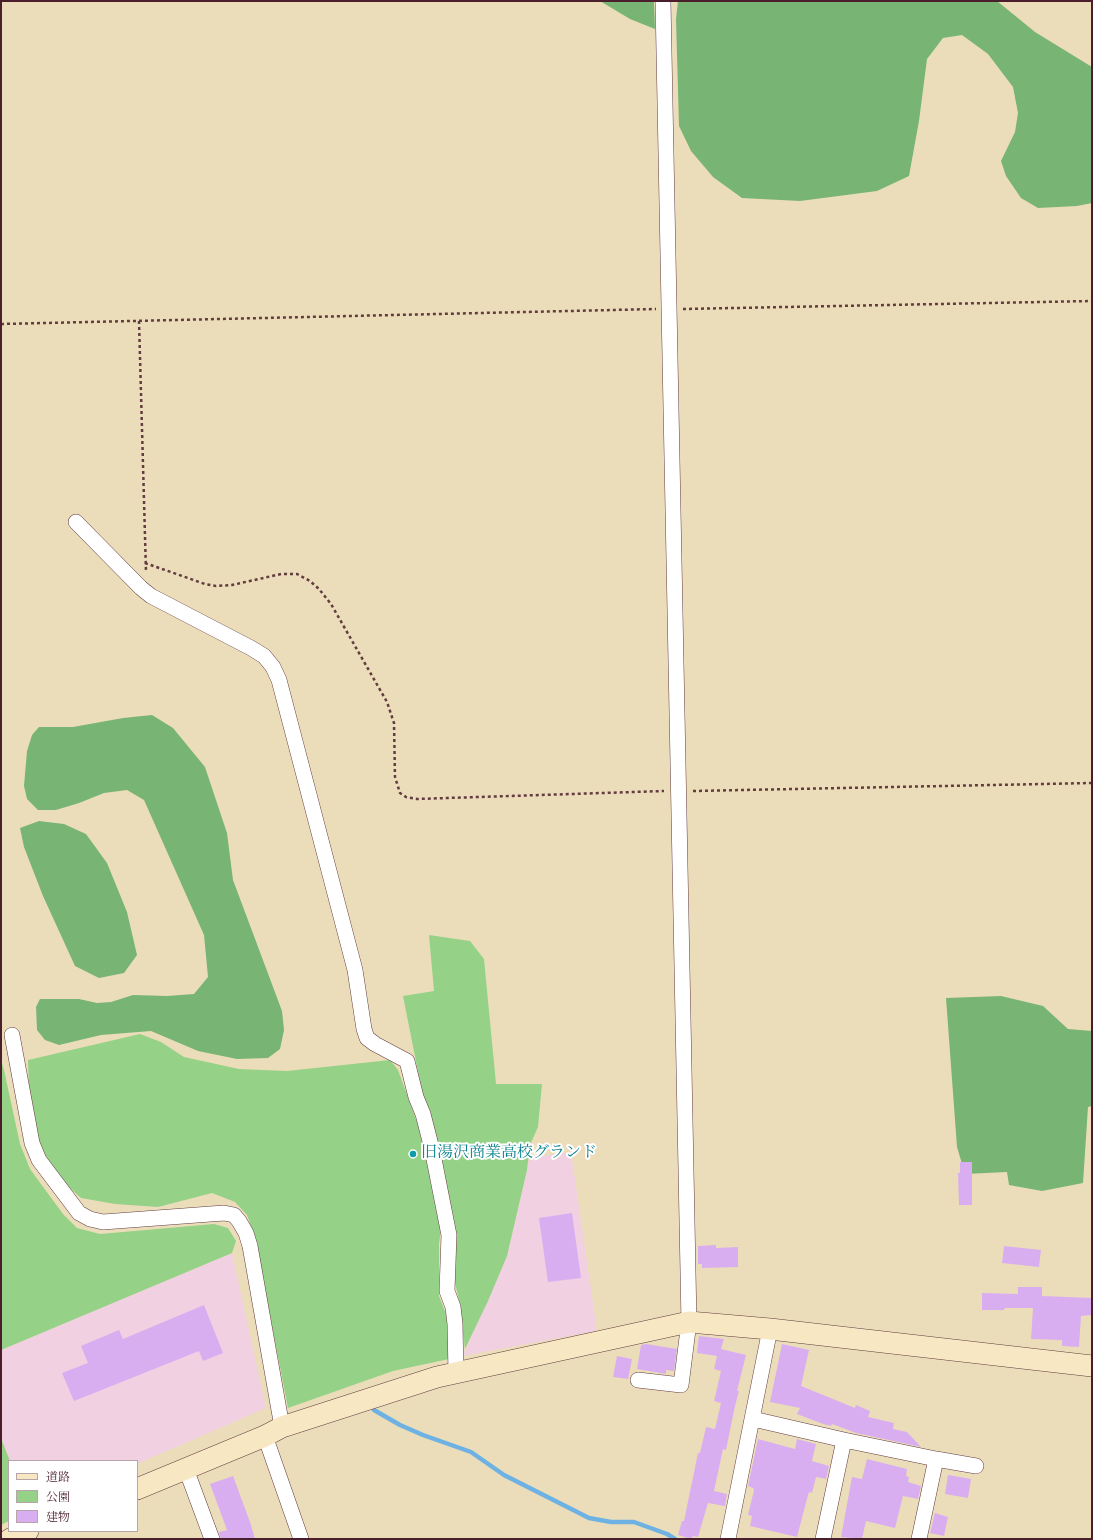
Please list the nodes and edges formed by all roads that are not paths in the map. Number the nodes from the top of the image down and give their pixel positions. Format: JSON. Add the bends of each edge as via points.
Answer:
{"nodes":[{"id":1,"x":663,"y":1,"type":"edge"},
{"id":2,"x":76,"y":522,"type":"dead end"},
{"id":3,"x":12,"y":1035,"type":"dead end"},
{"id":4,"x":689,"y":1322,"type":"junction"},
{"id":5,"x":770,"y":1329,"type":"junction"},
{"id":6,"x":1092,"y":1366,"type":"edge"},
{"id":7,"x":456,"y":1373,"type":"junction"},
{"id":8,"x":638,"y":1380,"type":"dead end"},
{"id":9,"x":753,"y":1418,"type":"junction"},
{"id":10,"x":273,"y":1431,"type":"junction"},
{"id":11,"x":844,"y":1440,"type":"junction"},
{"id":12,"x":936,"y":1459,"type":"junction"},
{"id":13,"x":976,"y":1466,"type":"dead end"},
{"id":14,"x":186,"y":1469,"type":"junction"},
{"id":15,"x":138,"y":1489,"type":"edge"},
{"id":16,"x":26,"y":1532,"type":"edge"},
{"id":17,"x":10,"y":1539,"type":"edge"},
{"id":18,"x":212,"y":1539,"type":"edge"},
{"id":19,"x":301,"y":1539,"type":"edge"},
{"id":20,"x":728,"y":1539,"type":"edge"},
{"id":21,"x":823,"y":1539,"type":"edge"},
{"id":22,"x":919,"y":1539,"type":"edge"}],
"edges":[{"from":1,"to":4,"type":"street"},
{"from":2,"to":7,"type":"street","via":[[151,596],[264,656],[274,667],[355,970],[364,1029],[367,1038],[375,1044],[407,1061],[423,1114],[449,1235],[447,1291],[453,1307],[455,1324]]},
{"from":3,"to":10,"type":"street","via":[[32,1143],[39,1160],[79,1213],[103,1222],[224,1213],[234,1215],[240,1221],[250,1246]]},
{"from":4,"to":5,"type":"street"},
{"from":4,"to":7,"type":"street"},
{"from":4,"to":8,"type":"street","via":[[681,1385]]},
{"from":5,"to":6,"type":"street"},
{"from":5,"to":9,"type":"street"},
{"from":7,"to":10,"type":"street"},
{"from":9,"to":11,"type":"street"},
{"from":9,"to":20,"type":"street"},
{"from":10,"to":14,"type":"street"},
{"from":10,"to":19,"type":"street"},
{"from":11,"to":12,"type":"street"},
{"from":11,"to":21,"type":"street"},
{"from":12,"to":13,"type":"street"},
{"from":12,"to":22,"type":"street"},
{"from":14,"to":15,"type":"street"},
{"from":14,"to":18,"type":"street"},
{"from":16,"to":17,"type":"street"}]}
